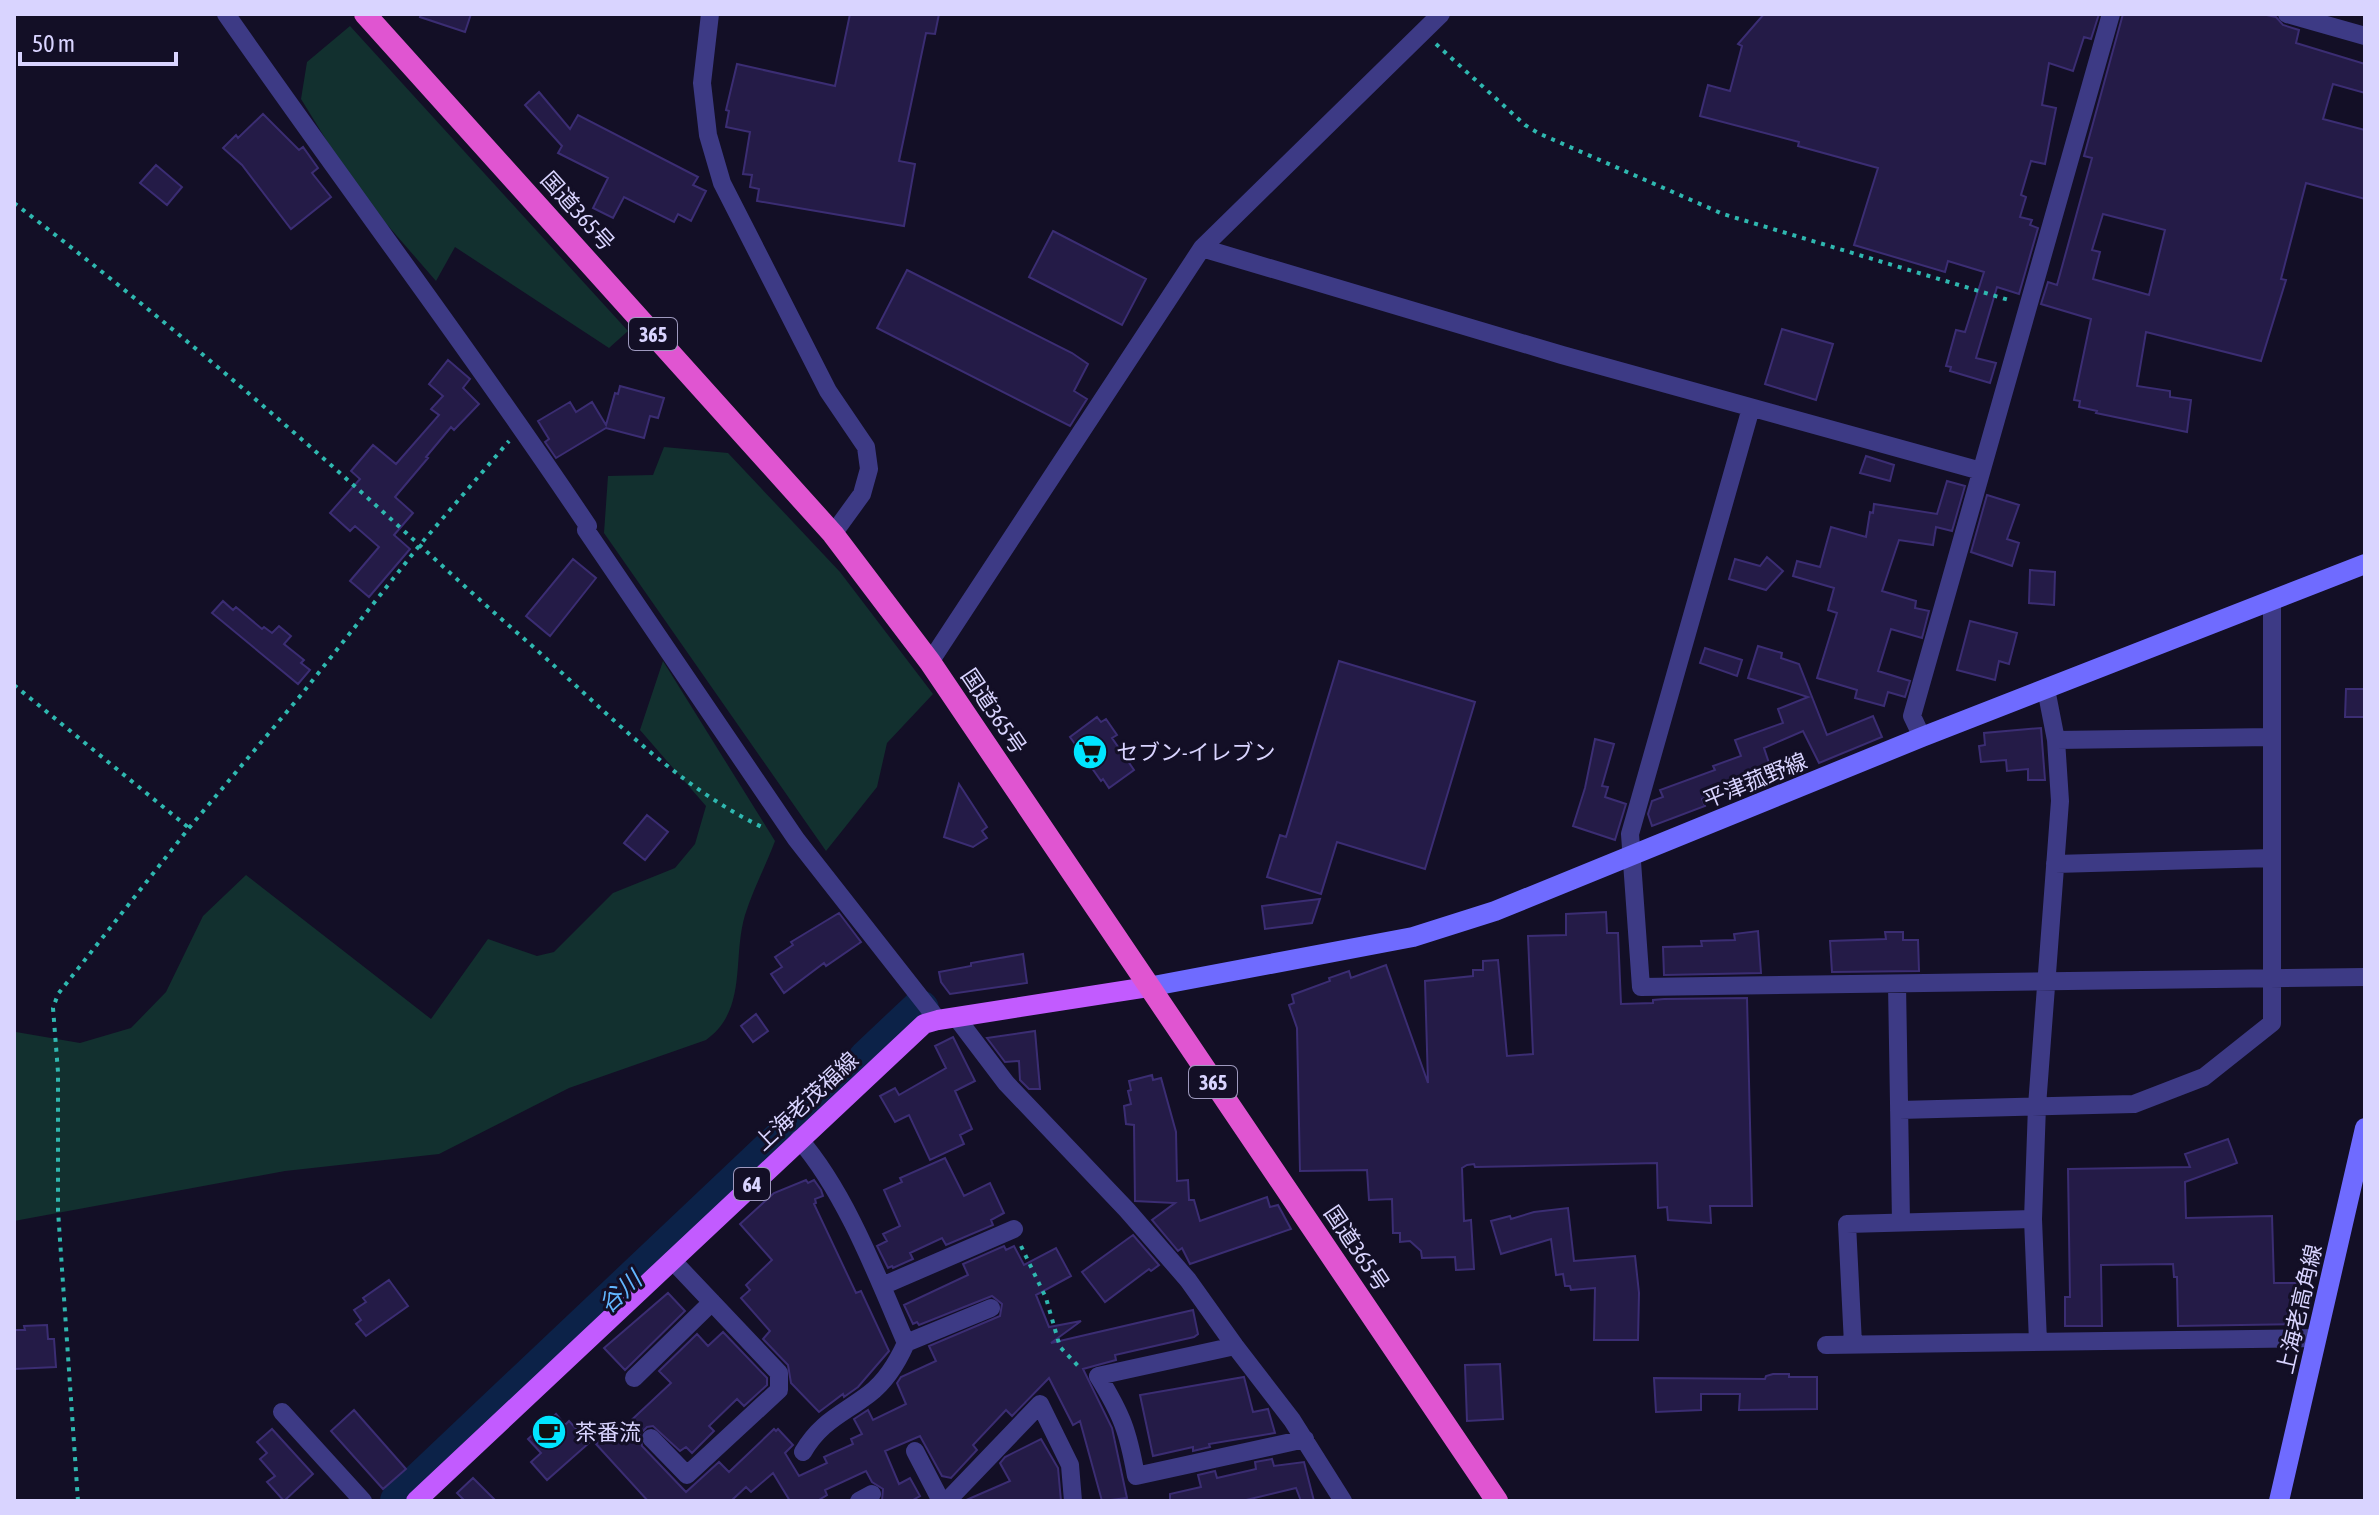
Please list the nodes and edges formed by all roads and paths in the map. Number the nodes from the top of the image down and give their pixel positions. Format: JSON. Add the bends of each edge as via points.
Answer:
{"nodes":[{"id":1,"x":226,"y":14,"type":"edge"},
{"id":2,"x":365,"y":14,"type":"edge"},
{"id":3,"x":710,"y":14,"type":"edge"},
{"id":4,"x":1441,"y":14,"type":"edge"},
{"id":5,"x":2111,"y":14,"type":"edge"},
{"id":6,"x":2287,"y":14,"type":"edge"},
{"id":7,"x":1424,"y":33,"type":"junction"},
{"id":8,"x":2365,"y":36,"type":"edge"},
{"id":9,"x":14,"y":203,"type":"edge"},
{"id":10,"x":1202,"y":248,"type":"junction"},
{"id":11,"x":2029,"y":306,"type":"junction"},
{"id":12,"x":1751,"y":408,"type":"junction"},
{"id":13,"x":521,"y":427,"type":"junction"},
{"id":14,"x":1981,"y":471,"type":"junction"},
{"id":15,"x":833,"y":534,"type":"junction"},
{"id":16,"x":419,"y":546,"type":"junction"},
{"id":17,"x":2365,"y":564,"type":"edge"},
{"id":18,"x":2272,"y":600,"type":"junction"},
{"id":19,"x":930,"y":662,"type":"junction"},
{"id":20,"x":14,"y":685,"type":"edge"},
{"id":21,"x":2046,"y":689,"type":"junction"},
{"id":22,"x":1922,"y":737,"type":"junction"},
{"id":23,"x":2272,"y":737,"type":"junction"},
{"id":24,"x":2056,"y":740,"type":"junction"},
{"id":25,"x":189,"y":828,"type":"junction"},
{"id":26,"x":796,"y":839,"type":"junction"},
{"id":27,"x":1633,"y":857,"type":"junction"},
{"id":28,"x":2272,"y":858,"type":"junction"},
{"id":29,"x":2055,"y":864,"type":"junction"},
{"id":30,"x":2365,"y":977,"type":"edge"},
{"id":31,"x":2272,"y":979,"type":"junction"},
{"id":32,"x":2045,"y":982,"type":"junction"},
{"id":33,"x":1897,"y":984,"type":"junction"},
{"id":34,"x":1148,"y":987,"type":"junction"},
{"id":35,"x":947,"y":1018,"type":"junction"},
{"id":36,"x":2037,"y":1106,"type":"junction"},
{"id":37,"x":1899,"y":1110,"type":"junction"},
{"id":38,"x":2365,"y":1128,"type":"edge"},
{"id":39,"x":799,"y":1139,"type":"junction"},
{"id":40,"x":2033,"y":1219,"type":"junction"},
{"id":41,"x":1901,"y":1222,"type":"junction"},
{"id":42,"x":1014,"y":1229,"type":"joint"},
{"id":43,"x":672,"y":1260,"type":"junction"},
{"id":44,"x":882,"y":1286,"type":"junction"},
{"id":45,"x":712,"y":1302,"type":"junction"},
{"id":46,"x":991,"y":1308,"type":"dead end"},
{"id":47,"x":2317,"y":1338,"type":"junction"},
{"id":48,"x":2038,"y":1342,"type":"junction"},
{"id":49,"x":906,"y":1343,"type":"junction"},
{"id":50,"x":1853,"y":1344,"type":"junction"},
{"id":51,"x":1826,"y":1345,"type":"dead end"},
{"id":52,"x":1235,"y":1346,"type":"junction"},
{"id":53,"x":1098,"y":1376,"type":"junction"},
{"id":54,"x":634,"y":1378,"type":"dead end"},
{"id":55,"x":282,"y":1412,"type":"dead end"},
{"id":56,"x":651,"y":1438,"type":"dead end"},
{"id":57,"x":1305,"y":1439,"type":"junction"},
{"id":58,"x":915,"y":1451,"type":"dead end"},
{"id":59,"x":803,"y":1452,"type":"dead end"},
{"id":60,"x":78,"y":1501,"type":"edge"},
{"id":61,"x":363,"y":1501,"type":"edge"},
{"id":62,"x":416,"y":1501,"type":"edge"},
{"id":63,"x":944,"y":1501,"type":"edge"},
{"id":64,"x":1073,"y":1501,"type":"edge"},
{"id":65,"x":1343,"y":1501,"type":"edge"},
{"id":66,"x":1497,"y":1501,"type":"edge"},
{"id":67,"x":2279,"y":1501,"type":"edge"}],
"edges":[{"from":1,"to":13,"type":"street"},
{"from":2,"to":15,"type":"highway","name":"国道365号","number":"365"},
{"from":3,"to":15,"type":"street","via":[[702,83],[708,135],[722,183],[828,391],[866,447],[869,469],[862,494]]},
{"from":4,"to":7,"type":"street"},
{"from":5,"to":11,"type":"street"},
{"from":6,"to":8,"type":"street"},
{"from":7,"to":10,"type":"street"},
{"from":7,"to":11,"type":"path","via":[[1525,125],[1630,176],[1723,214]]},
{"from":9,"to":16,"type":"path","via":[[324,458]]},
{"from":10,"to":12,"type":"street"},
{"from":10,"to":19,"type":"street"},
{"from":11,"to":14,"type":"street"},
{"from":12,"to":14,"type":"street"},
{"from":12,"to":27,"type":"street","via":[[1630,834]]},
{"from":13,"to":16,"type":"path"},
{"from":13,"to":26,"type":"street"},
{"from":14,"to":22,"type":"street","via":[[1912,716]]},
{"from":15,"to":19,"type":"highway","name":"国道365号","number":"365"},
{"from":16,"to":25,"type":"path"},
{"from":16,"to":26,"type":"path","via":[[650,751],[742,817]]},
{"from":17,"to":18,"type":"main road","name":"平津菰野線"},
{"from":18,"to":21,"type":"main road","name":"平津菰野線"},
{"from":18,"to":23,"type":"street"},
{"from":19,"to":34,"type":"highway","name":"国道365号","number":"365"},
{"from":20,"to":25,"type":"path"},
{"from":21,"to":22,"type":"main road","name":"平津菰野線"},
{"from":21,"to":24,"type":"street"},
{"from":22,"to":27,"type":"main road","name":"平津菰野線"},
{"from":23,"to":24,"type":"street"},
{"from":23,"to":28,"type":"street"},
{"from":24,"to":29,"type":"street","via":[[2060,801]]},
{"from":25,"to":60,"type":"path","via":[[58,994],[53,1008],[58,1211]]},
{"from":26,"to":35,"type":"street"},
{"from":27,"to":33,"type":"street","via":[[1641,987]]},
{"from":27,"to":34,"type":"main road","name":"平津菰野線","via":[[1413,937]]},
{"from":28,"to":29,"type":"street"},
{"from":28,"to":31,"type":"street"},
{"from":29,"to":32,"type":"street"},
{"from":30,"to":31,"type":"street"},
{"from":31,"to":32,"type":"street"},
{"from":31,"to":36,"type":"street","via":[[2272,1023],[2204,1077],[2134,1104]]},
{"from":32,"to":33,"type":"street"},
{"from":32,"to":36,"type":"street"},
{"from":33,"to":37,"type":"street"},
{"from":34,"to":35,"type":"main road","name":"上海老茂福線","number":"64"},
{"from":34,"to":66,"type":"highway","name":"国道365号","number":"365"},
{"from":35,"to":39,"type":"main road","name":"上海老茂福線","number":"64","via":[[924,1024]]},
{"from":35,"to":52,"type":"street","via":[[1127,1210],[1188,1280]]},
{"from":36,"to":37,"type":"street"},
{"from":36,"to":40,"type":"street"},
{"from":37,"to":41,"type":"street"},
{"from":38,"to":47,"type":"main road","name":"上海老高角線"},
{"from":39,"to":43,"type":"main road","name":"上海老茂福線","number":"64"},
{"from":39,"to":44,"type":"street","via":[[834,1187]]},
{"from":40,"to":41,"type":"street"},
{"from":40,"to":48,"type":"street"},
{"from":41,"to":50,"type":"street","via":[[1847,1224]]},
{"from":42,"to":44,"type":"street"},
{"from":42,"to":53,"type":"path","via":[[1046,1298],[1060,1347],[1083,1372]]},
{"from":43,"to":45,"type":"street"},
{"from":43,"to":62,"type":"main road","name":"上海老茂福線","number":"64"},
{"from":44,"to":49,"type":"street"},
{"from":45,"to":54,"type":"street"},
{"from":45,"to":56,"type":"street","via":[[779,1373],[779,1390],[687,1475]]},
{"from":46,"to":49,"type":"street"},
{"from":47,"to":48,"type":"street"},
{"from":47,"to":67,"type":"main road","name":"上海老高角線"},
{"from":48,"to":50,"type":"street"},
{"from":49,"to":59,"type":"street","via":[[872,1393],[828,1420]]},
{"from":50,"to":51,"type":"street"},
{"from":52,"to":53,"type":"street"},
{"from":52,"to":57,"type":"street"},
{"from":53,"to":57,"type":"street","via":[[1121,1414],[1136,1476]]},
{"from":55,"to":61,"type":"street"},
{"from":57,"to":65,"type":"street"},
{"from":58,"to":63,"type":"street"},
{"from":63,"to":64,"type":"street","via":[[1040,1404],[1070,1465]]}]}
